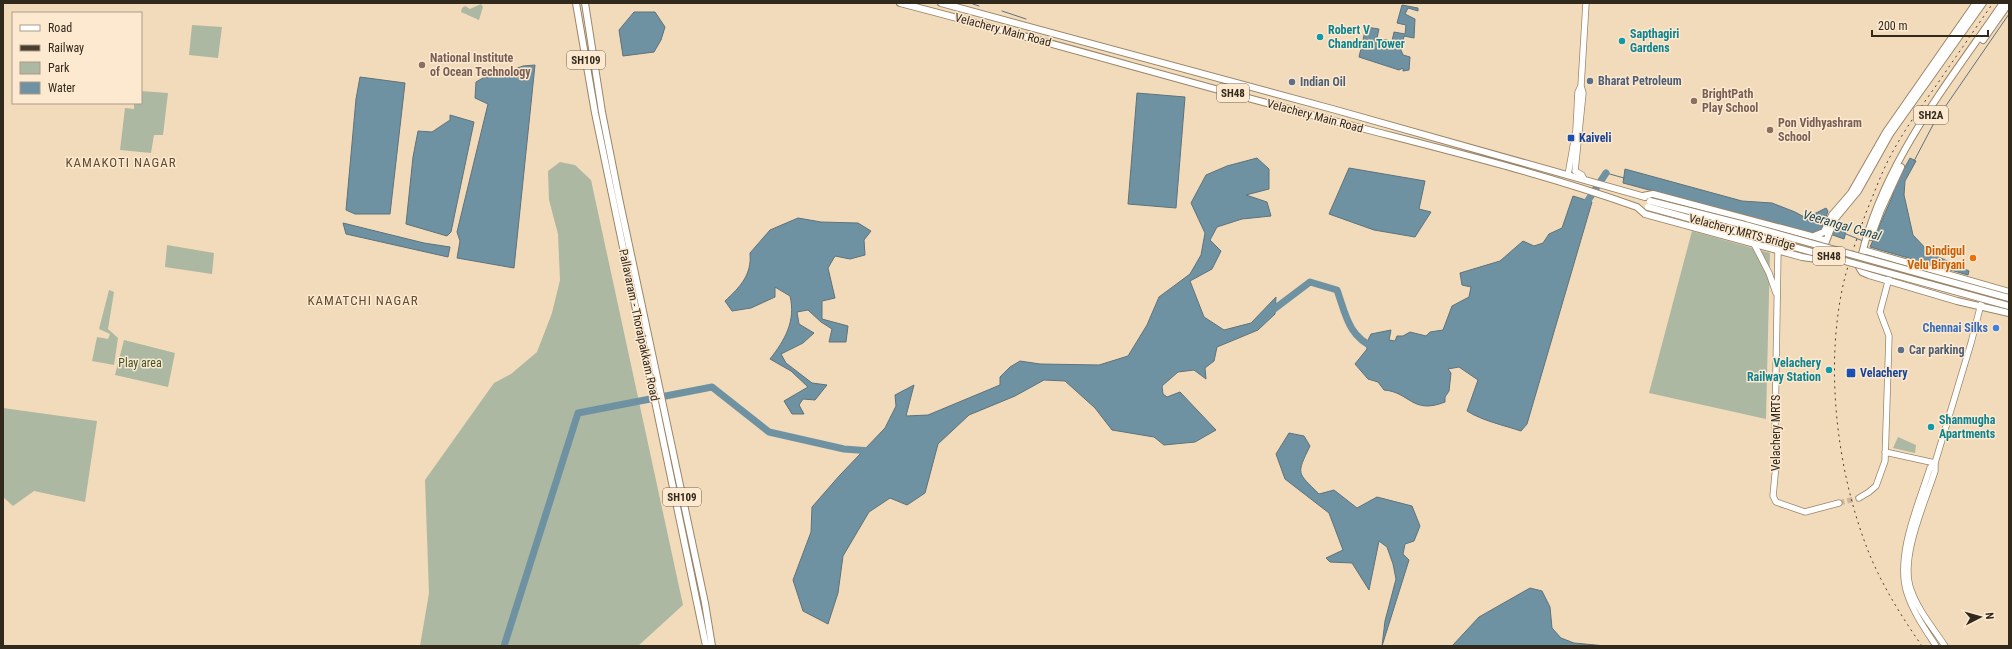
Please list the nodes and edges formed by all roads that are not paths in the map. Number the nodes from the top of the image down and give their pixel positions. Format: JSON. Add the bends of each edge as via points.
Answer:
{"nodes":[{"id":1,"x":900,"y":3,"type":"edge"},
{"id":2,"x":941,"y":3,"type":"edge"},
{"id":3,"x":1586,"y":3,"type":"edge"},
{"id":4,"x":1976,"y":3,"type":"edge"},
{"id":5,"x":1983,"y":3,"type":"edge"},
{"id":6,"x":2003,"y":3,"type":"edge"},
{"id":7,"x":2009,"y":3,"type":"edge"},
{"id":8,"x":586,"y":4,"type":"edge"},
{"id":9,"x":576,"y":5,"type":"edge"},
{"id":10,"x":1581,"y":86,"type":"junction"},
{"id":11,"x":1291,"y":98,"type":"junction"},
{"id":12,"x":1288,"y":109,"type":"junction"},
{"id":13,"x":599,"y":116,"type":"junction"},
{"id":14,"x":1568,"y":175,"type":"junction"},
{"id":15,"x":1584,"y":179,"type":"junction"},
{"id":16,"x":1891,"y":181,"type":"junction"},
{"id":17,"x":1643,"y":196,"type":"junction"},
{"id":18,"x":1649,"y":204,"type":"junction"},
{"id":19,"x":1637,"y":207,"type":"junction"},
{"id":20,"x":1830,"y":224,"type":"junction"},
{"id":21,"x":1826,"y":234,"type":"junction"},
{"id":22,"x":1811,"y":236,"type":"junction"},
{"id":23,"x":1754,"y":244,"type":"junction"},
{"id":24,"x":1825,"y":244,"type":"junction"},
{"id":25,"x":1866,"y":248,"type":"junction"},
{"id":26,"x":1778,"y":250,"type":"junction"},
{"id":27,"x":1889,"y":279,"type":"junction"},
{"id":28,"x":2009,"y":292,"type":"edge"},
{"id":29,"x":1778,"y":298,"type":"junction"},
{"id":30,"x":2009,"y":298,"type":"edge"},
{"id":31,"x":1981,"y":306,"type":"junction"},
{"id":32,"x":2009,"y":306,"type":"edge"},
{"id":33,"x":2009,"y":312,"type":"edge"},
{"id":34,"x":1885,"y":452,"type":"junction"},
{"id":35,"x":670,"y":456,"type":"junction"},
{"id":36,"x":1935,"y":463,"type":"junction"},
{"id":37,"x":1859,"y":498,"type":"tunnel mouth"},
{"id":38,"x":1839,"y":503,"type":"tunnel mouth"},
{"id":39,"x":694,"y":569,"type":"junction"},
{"id":40,"x":701,"y":600,"type":"junction"},
{"id":41,"x":706,"y":646,"type":"edge"},
{"id":42,"x":712,"y":646,"type":"edge"},
{"id":43,"x":1936,"y":646,"type":"edge"},
{"id":44,"x":1945,"y":646,"type":"edge"}],
"edges":[{"from":1,"to":12,"type":"main road","name":"Velachery Main Road","number":"SH48","via":[[1036,38]]},
{"from":2,"to":11,"type":"main road","name":"Velachery Main Road","number":"SH48"},
{"from":3,"to":10,"type":"street"},
{"from":4,"to":20,"type":"main road","number":"SH2A","via":[[1886,132]]},
{"from":5,"to":20,"type":"main road","number":"SH2A","via":[[1891,133],[1858,191]]},
{"from":6,"to":16,"type":"main road","number":"SH2A","via":[[1913,135]]},
{"from":7,"to":16,"type":"main road","number":"SH2A","via":[[1916,137]]},
{"from":8,"to":13,"type":"main road","name":"Pallavaram - Thoraipakkam Road","number":"SH109"},
{"from":9,"to":13,"type":"main road","name":"Pallavaram - Thoraipakkam Road","number":"SH109"},
{"from":10,"to":14,"type":"street","via":[[1578,92],[1576,130]]},
{"from":10,"to":15,"type":"street","via":[[1583,93],[1575,171]]},
{"from":11,"to":12,"type":"main road"},
{"from":11,"to":14,"type":"main road","name":"Velachery Main Road","number":"SH48"},
{"from":12,"to":19,"type":"main road","name":"Velachery Main Road","number":"SH48","via":[[1575,187]]},
{"from":13,"to":35,"type":"main road","name":"Pallavaram - Thoraipakkam Road","number":"SH109"},
{"from":14,"to":15,"type":"main road","name":"Velachery Main Road","number":"SH48"},
{"from":15,"to":17,"type":"main road","name":"Velachery Main Road","number":"SH48"},
{"from":16,"to":25,"type":"main road","number":"SH2A"},
{"from":17,"to":18,"type":"main road","name":"Velachery MRTS Bridge","number":"SH48"},
{"from":17,"to":22,"type":"main road","via":[[1653,194]]},
{"from":18,"to":19,"type":"main road","name":"Velachery MRTS Bridge","number":"SH48"},
{"from":18,"to":30,"type":"main road","name":"Velachery MRTS Bridge","number":"SH48","bridge":true,"via":[[1745,225]]},
{"from":18,"to":32,"type":"main road","name":"Velachery MRTS Bridge","number":"SH48","bridge":true},
{"from":19,"to":23,"type":"main road","via":[[1645,214]]},
{"from":20,"to":21,"type":"main road","number":"SH2A"},
{"from":21,"to":22,"type":"main road"},
{"from":21,"to":24,"type":"main road","number":"SH2A"},
{"from":22,"to":24,"type":"main road","via":[[1824,240]]},
{"from":23,"to":26,"type":"main road"},
{"from":23,"to":29,"type":"street"},
{"from":24,"to":26,"type":"main road","via":[[1817,259]]},
{"from":25,"to":27,"type":"main road","via":[[1860,270],[1865,274]]},
{"from":25,"to":28,"type":"main road"},
{"from":26,"to":29,"type":"street","name":"Velachery MRTS"},
{"from":27,"to":31,"type":"main road"},
{"from":27,"to":34,"type":"street","via":[[1880,312],[1889,336]]},
{"from":29,"to":38,"type":"street","name":"Velachery MRTS","via":[[1775,430],[1777,454],[1773,496],[1776,502],[1805,512]]},
{"from":31,"to":33,"type":"main road"},
{"from":31,"to":36,"type":"street"},
{"from":34,"to":36,"type":"street"},
{"from":34,"to":37,"type":"street","via":[[1885,461],[1876,486]]},
{"from":35,"to":39,"type":"main road","name":"Pallavaram - Thoraipakkam Road","number":"SH109","via":[[692,543]]},
{"from":35,"to":39,"type":"main road","name":"Pallavaram - Thoraipakkam Road","number":"SH109","via":[[683,538]]},
{"from":36,"to":43,"type":"street","via":[[1930,468],[1904,557],[1906,591]]},
{"from":36,"to":44,"type":"street","via":[[1935,471],[1908,561],[1911,590]]},
{"from":39,"to":40,"type":"main road","name":"Pallavaram - Thoraipakkam Road","number":"SH109"},
{"from":40,"to":41,"type":"main road","name":"Pallavaram - Thoraipakkam Road","number":"SH109"},
{"from":40,"to":42,"type":"main road","name":"Pallavaram - Thoraipakkam Road","number":"SH109"}]}
